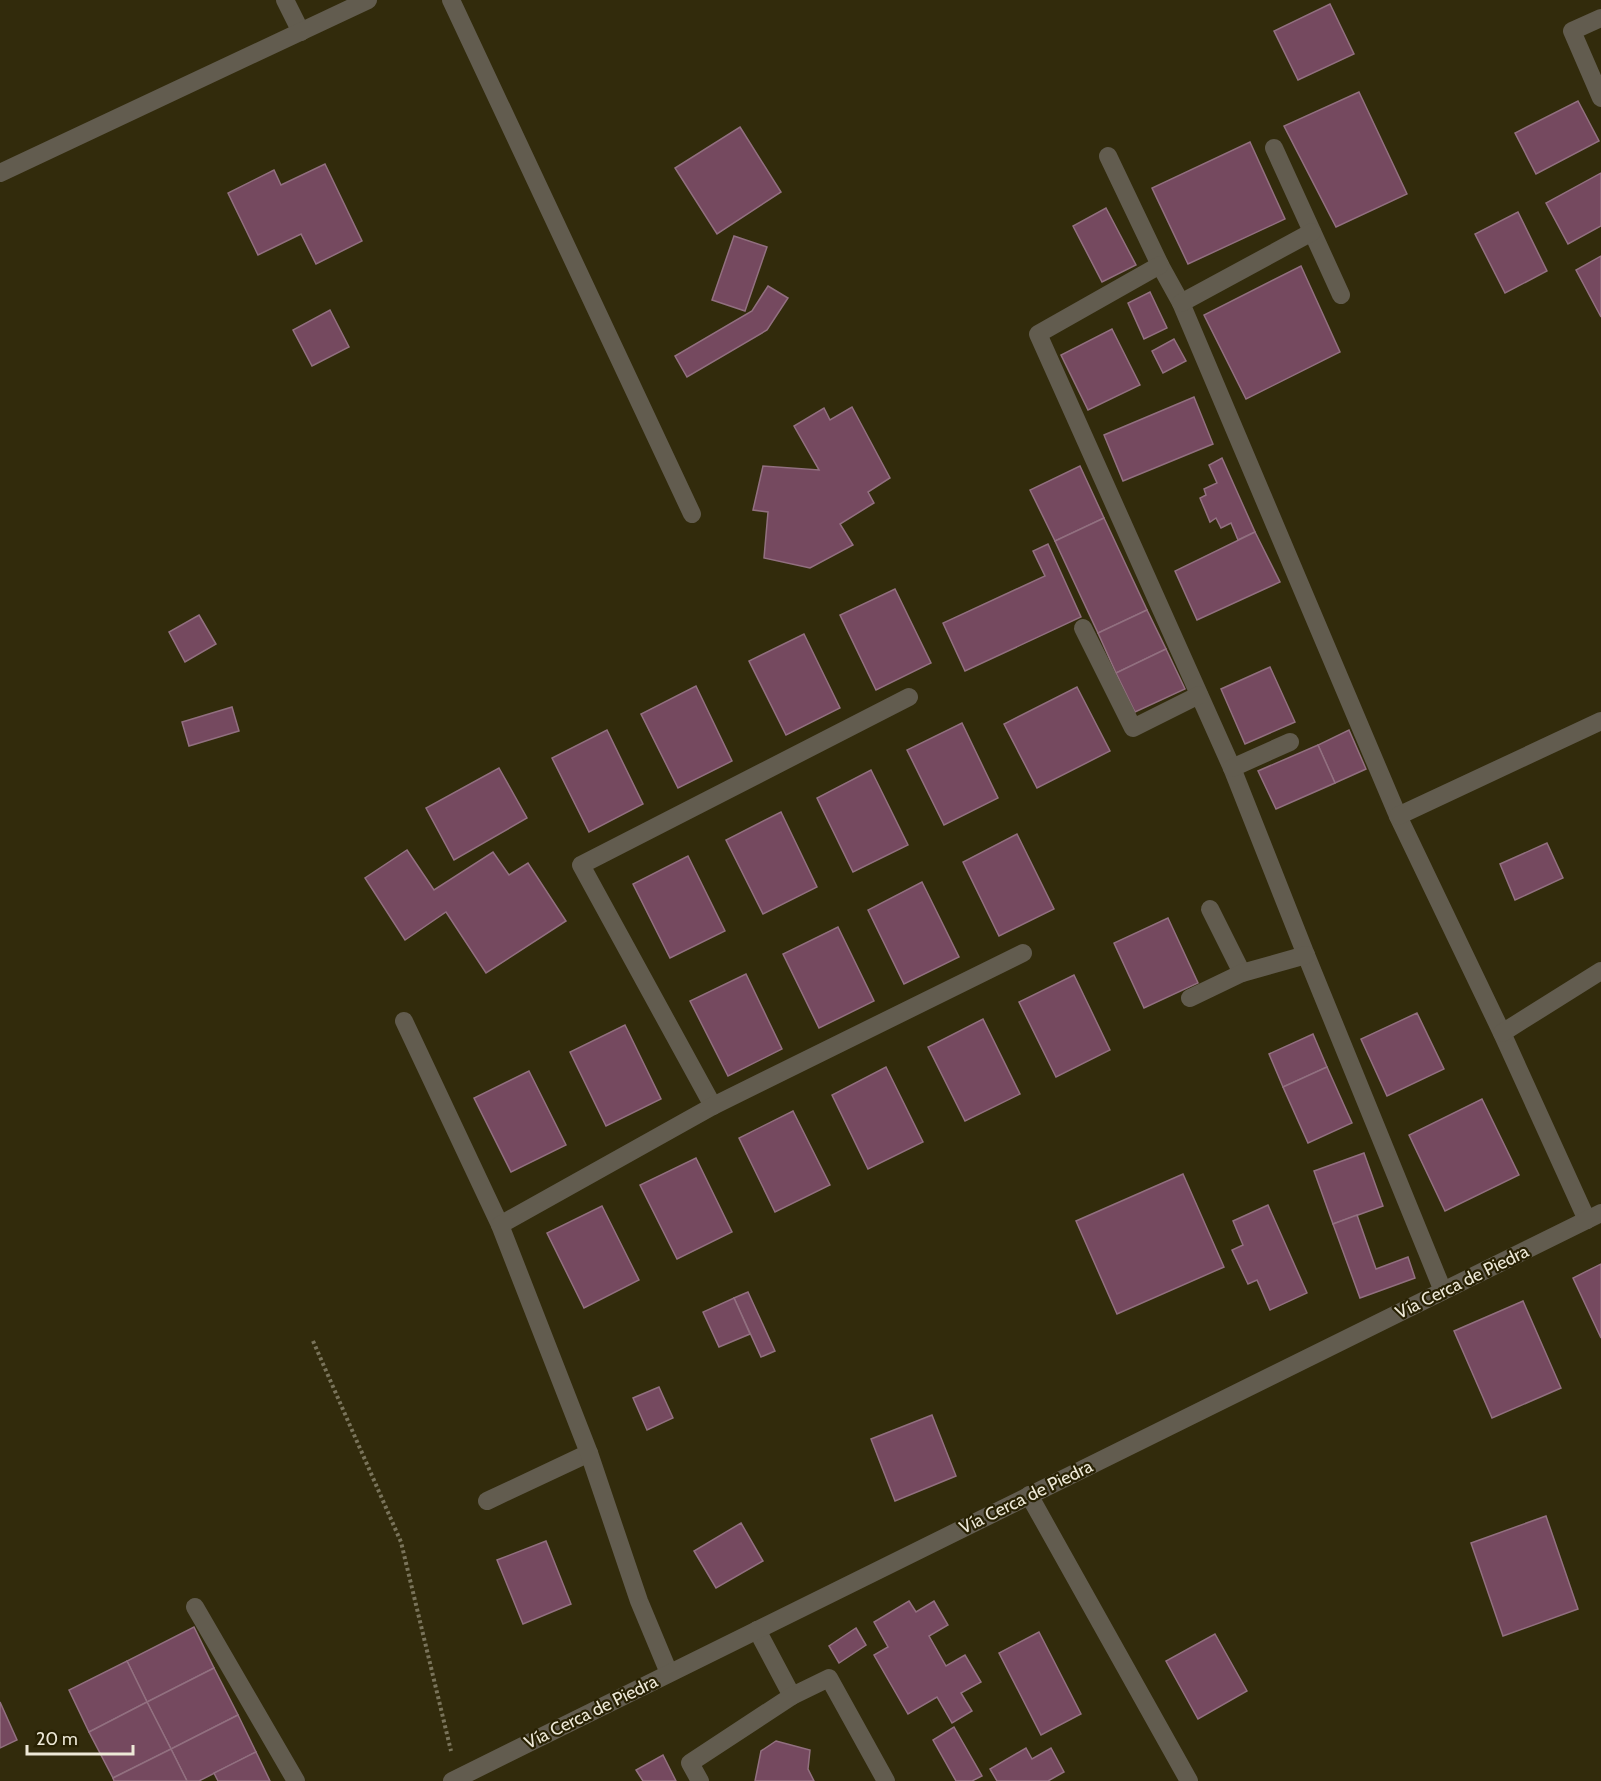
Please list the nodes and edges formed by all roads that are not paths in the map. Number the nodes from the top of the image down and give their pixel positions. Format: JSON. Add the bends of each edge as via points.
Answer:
{"nodes":[{"id":1,"x":285,"y":0,"type":"edge"},
{"id":2,"x":368,"y":0,"type":"edge"},
{"id":3,"x":451,"y":0,"type":"edge"},
{"id":4,"x":1601,"y":18,"type":"edge"},
{"id":5,"x":301,"y":32,"type":"junction"},
{"id":6,"x":1601,"y":98,"type":"edge"},
{"id":7,"x":1274,"y":148,"type":"dead end"},
{"id":8,"x":1108,"y":156,"type":"dead end"},
{"id":9,"x":0,"y":173,"type":"edge"},
{"id":10,"x":1312,"y":232,"type":"junction"},
{"id":11,"x":1160,"y":265,"type":"junction"},
{"id":12,"x":1341,"y":295,"type":"dead end"},
{"id":13,"x":1181,"y":303,"type":"junction"},
{"id":14,"x":692,"y":514,"type":"dead end"},
{"id":15,"x":1083,"y":628,"type":"dead end"},
{"id":16,"x":1199,"y":695,"type":"junction"},
{"id":17,"x":909,"y":697,"type":"dead end"},
{"id":18,"x":1601,"y":721,"type":"edge"},
{"id":19,"x":1290,"y":742,"type":"dead end"},
{"id":20,"x":1232,"y":768,"type":"junction"},
{"id":21,"x":1398,"y":816,"type":"junction"},
{"id":22,"x":1210,"y":909,"type":"dead end"},
{"id":23,"x":1023,"y":953,"type":"dead end"},
{"id":24,"x":1306,"y":955,"type":"junction"},
{"id":25,"x":1601,"y":971,"type":"edge"},
{"id":26,"x":1242,"y":973,"type":"junction"},
{"id":27,"x":1190,"y":998,"type":"dead end"},
{"id":28,"x":404,"y":1021,"type":"dead end"},
{"id":29,"x":1502,"y":1033,"type":"junction"},
{"id":30,"x":713,"y":1106,"type":"junction"},
{"id":31,"x":1594,"y":1216,"type":"edge"},
{"id":32,"x":500,"y":1225,"type":"junction"},
{"id":33,"x":1443,"y":1291,"type":"junction"},
{"id":34,"x":589,"y":1453,"type":"junction"},
{"id":35,"x":1029,"y":1496,"type":"junction"},
{"id":36,"x":487,"y":1501,"type":"dead end"},
{"id":37,"x":195,"y":1607,"type":"dead end"},
{"id":38,"x":757,"y":1630,"type":"junction"},
{"id":39,"x":669,"y":1673,"type":"junction"},
{"id":40,"x":792,"y":1696,"type":"junction"},
{"id":41,"x":454,"y":1780,"type":"edge"},
{"id":42,"x":296,"y":1781,"type":"edge"},
{"id":43,"x":700,"y":1781,"type":"edge"},
{"id":44,"x":886,"y":1781,"type":"edge"},
{"id":45,"x":1190,"y":1781,"type":"edge"}],
"edges":[{"from":1,"to":5,"type":"street"},
{"from":2,"to":5,"type":"street"},
{"from":3,"to":14,"type":"street"},
{"from":4,"to":6,"type":"street","via":[[1572,31]]},
{"from":5,"to":9,"type":"street"},
{"from":7,"to":10,"type":"street"},
{"from":8,"to":11,"type":"street"},
{"from":10,"to":12,"type":"street"},
{"from":10,"to":13,"type":"street"},
{"from":11,"to":13,"type":"street"},
{"from":11,"to":16,"type":"street","via":[[1038,334]]},
{"from":13,"to":21,"type":"street"},
{"from":15,"to":16,"type":"street","via":[[1133,728]]},
{"from":16,"to":20,"type":"street"},
{"from":17,"to":30,"type":"street","via":[[581,866]]},
{"from":18,"to":21,"type":"street"},
{"from":19,"to":20,"type":"street"},
{"from":20,"to":24,"type":"street"},
{"from":21,"to":29,"type":"street"},
{"from":22,"to":26,"type":"street"},
{"from":23,"to":30,"type":"street"},
{"from":24,"to":26,"type":"street"},
{"from":24,"to":33,"type":"street"},
{"from":25,"to":29,"type":"street"},
{"from":26,"to":27,"type":"street"},
{"from":28,"to":32,"type":"street"},
{"from":29,"to":31,"type":"street"},
{"from":30,"to":32,"type":"street"},
{"from":31,"to":33,"type":"street","name":"Vía Cerca de Piedra"},
{"from":32,"to":34,"type":"street"},
{"from":33,"to":35,"type":"street","name":"Vía Cerca de Piedra"},
{"from":34,"to":36,"type":"street"},
{"from":34,"to":39,"type":"street","via":[[639,1601]]},
{"from":35,"to":38,"type":"street","name":"Vía Cerca de Piedra"},
{"from":35,"to":45,"type":"street"},
{"from":37,"to":42,"type":"street"},
{"from":38,"to":39,"type":"street","name":"Vía Cerca de Piedra"},
{"from":38,"to":40,"type":"street"},
{"from":39,"to":41,"type":"street","name":"Vía Cerca de Piedra"},
{"from":40,"to":43,"type":"street","via":[[690,1763]]},
{"from":40,"to":44,"type":"street","via":[[829,1678]]}]}
